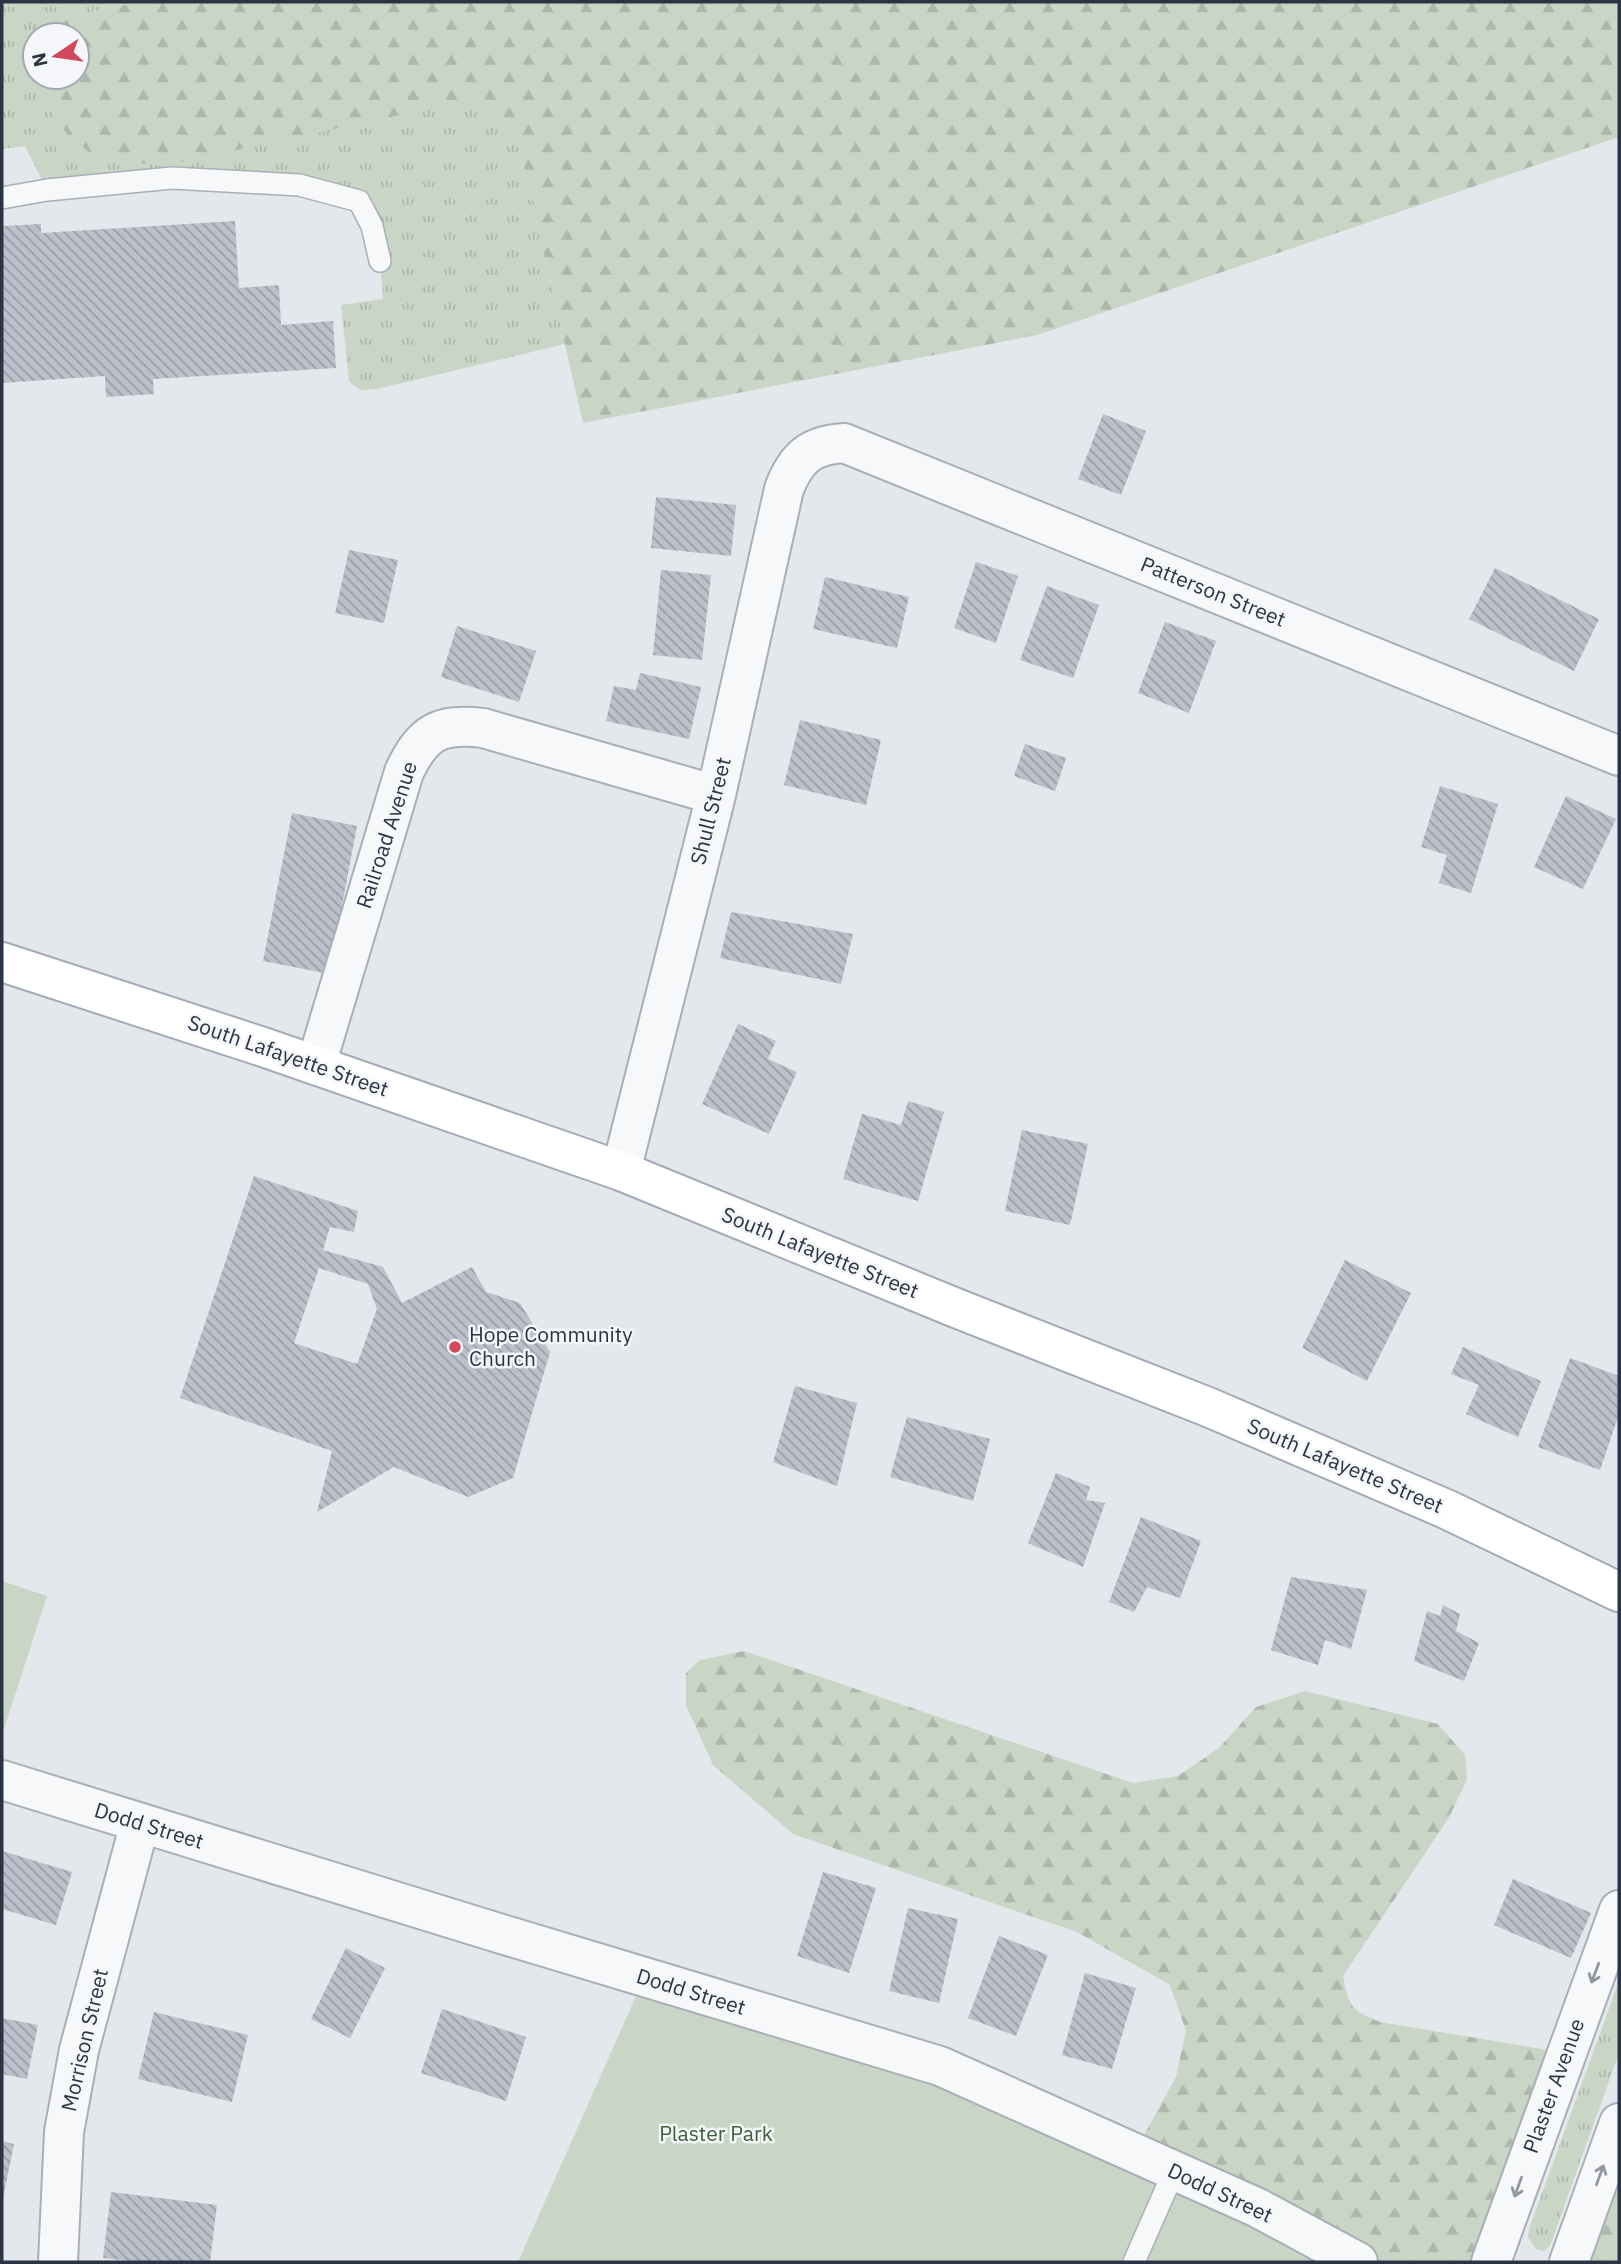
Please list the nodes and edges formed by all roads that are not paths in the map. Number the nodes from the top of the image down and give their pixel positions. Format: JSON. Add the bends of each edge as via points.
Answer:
{"nodes":[{"id":1,"x":2,"y":198,"type":"edge"},
{"id":2,"x":380,"y":261,"type":"dead end"},
{"id":3,"x":806,"y":454,"type":"joint"},
{"id":4,"x":1619,"y":756,"type":"edge"},
{"id":5,"x":716,"y":795,"type":"junction"},
{"id":6,"x":2,"y":962,"type":"edge"},
{"id":7,"x":316,"y":1065,"type":"junction"},
{"id":8,"x":621,"y":1171,"type":"junction"},
{"id":9,"x":1619,"y":1592,"type":"edge"},
{"id":10,"x":2,"y":1780,"type":"edge"},
{"id":11,"x":140,"y":1823,"type":"junction"},
{"id":12,"x":1619,"y":1910,"type":"edge"},
{"id":13,"x":1619,"y":2123,"type":"edge"},
{"id":14,"x":1174,"y":2171,"type":"junction"},
{"id":15,"x":58,"y":2262,"type":"edge"},
{"id":16,"x":1134,"y":2262,"type":"edge"},
{"id":17,"x":1358,"y":2262,"type":"edge"},
{"id":18,"x":1491,"y":2262,"type":"edge"},
{"id":19,"x":1569,"y":2262,"type":"edge"}],
"edges":[{"from":1,"to":2,"type":"lane","via":[[172,178],[299,185],[359,201],[372,226]]},
{"from":3,"to":4,"type":"street","name":"Patterson Street","via":[[825,444],[844,443]]},
{"from":3,"to":5,"type":"street","name":"Shull Street","via":[[791,471],[784,489]]},
{"from":5,"to":7,"type":"street","name":"Railroad Avenue","via":[[483,729],[462,725],[428,737],[404,772]]},
{"from":5,"to":8,"type":"street","name":"Shull Street"},
{"from":6,"to":7,"type":"main road","name":"South Lafayette Street"},
{"from":7,"to":8,"type":"main road","name":"South Lafayette Street"},
{"from":8,"to":9,"type":"main road","name":"South Lafayette Street","via":[[1220,1412],[1446,1510]]},
{"from":10,"to":11,"type":"street","name":"Dodd Street"},
{"from":11,"to":14,"type":"street","name":"Dodd Street","via":[[940,2066]]},
{"from":11,"to":15,"type":"street","name":"Morrison Street","via":[[79,2050],[64,2132]]},
{"from":12,"to":18,"type":"street","name":"Plaster Avenue","one_way":true},
{"from":19,"to":13,"type":"street","one_way":true},
{"from":14,"to":16,"type":"lane"},
{"from":14,"to":17,"type":"street","name":"Dodd Street","via":[[1258,2208]]}]}
